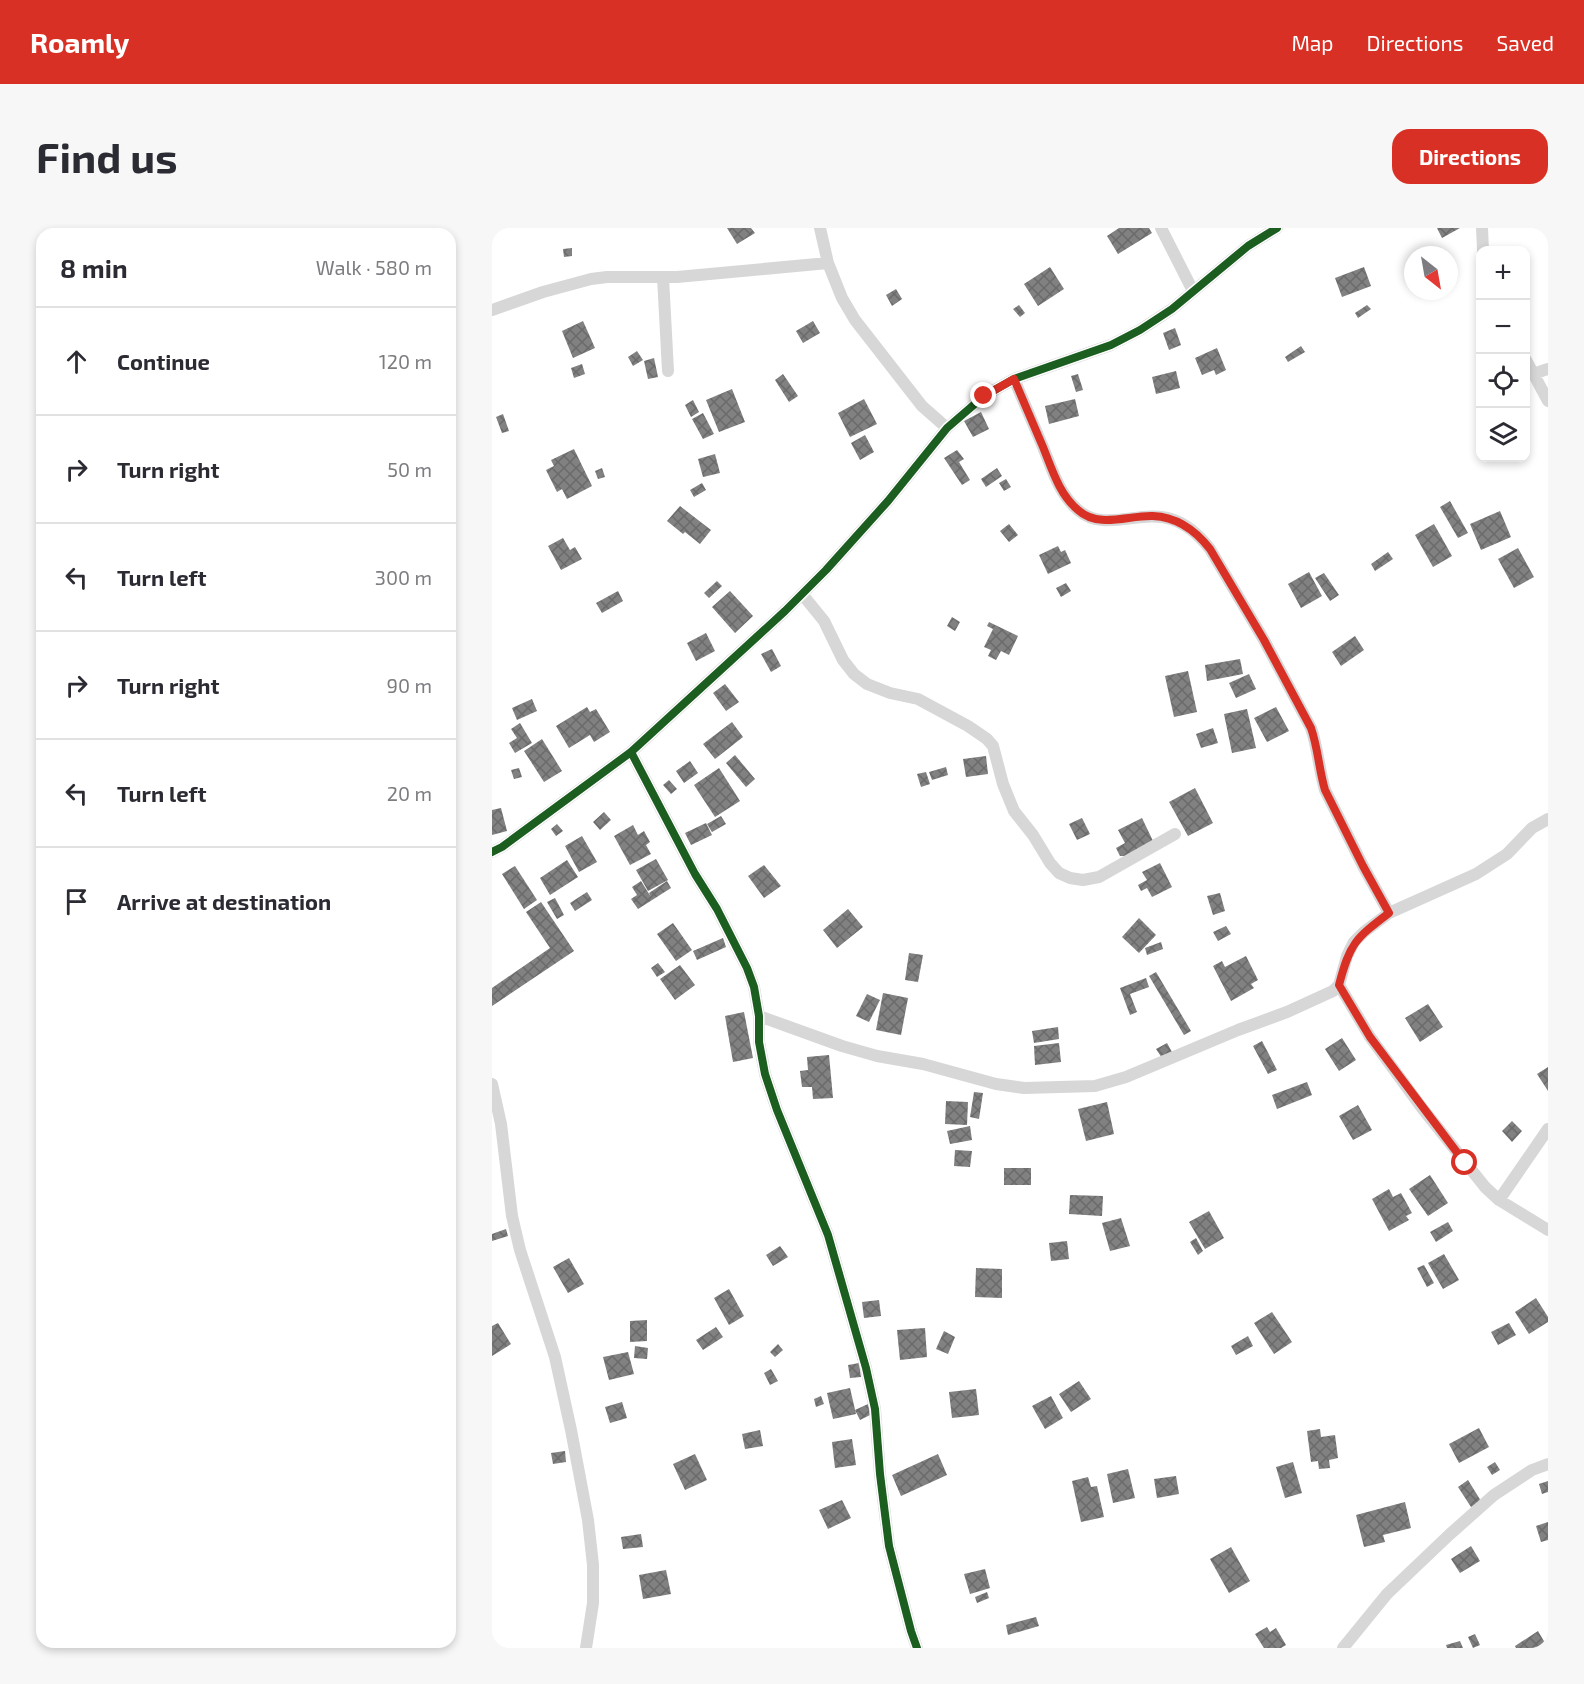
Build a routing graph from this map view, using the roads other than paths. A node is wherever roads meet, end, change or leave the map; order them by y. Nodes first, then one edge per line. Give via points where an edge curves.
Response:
1 (820, 228) edge
2 (1161, 228) edge
3 (1277, 228) edge
4 (1482, 228) edge
5 (1483, 246) edge
6 (828, 263) junction
7 (663, 277) junction
8 (1193, 291) junction
9 (492, 310) edge
10 (1530, 368) edge
11 (1548, 369) edge
12 (668, 371) dead end
13 (1533, 374) junction
14 (1014, 379) junction
15 (1548, 401) edge
16 (947, 428) junction
17 (802, 594) junction
18 (631, 752) junction
19 (1548, 819) edge
20 (1175, 834) dead end
21 (492, 852) edge
22 (1389, 913) junction
23 (1339, 985) junction
24 (759, 1016) junction
25 (492, 1084) edge
26 (1548, 1129) edge
27 (1499, 1200) junction
28 (1548, 1230) edge
29 (1548, 1464) edge
30 (586, 1648) edge
31 (917, 1648) edge
32 (1343, 1648) edge

1 - 6 street
2 - 8 street
3 - 8 street
4 - 5 street
6 - 7 street
6 - 16 street via 855,321 922,406
7 - 9 street via 591,279
7 - 12 street
8 - 14 street via 1172,309 1111,345
10 - 13 street
11 - 13 street
13 - 15 street
14 - 16 street via 984,396
14 - 22 street via 1062,493 1078,510 1088,518 1100,520 1153,516 1171,519 1202,538 1210,549 1311,728 1325,790
16 - 17 street via 888,501
17 - 18 street
17 - 20 street via 824,621 854,675 891,693 918,699 987,739 993,746 1014,811 1059,873 1083,880 1099,877
18 - 21 street
18 - 24 street via 747,968
19 - 22 street via 1476,874
22 - 23 street via 1354,942
23 - 24 street via 1287,1012 1095,1086 1024,1088 996,1084 865,1052
23 - 27 street via 1370,1037 1465,1163
24 - 31 street via 765,1074 828,1235 866,1368 875,1409 889,1546
25 - 30 street via 512,1216 557,1366 588,1520 593,1565
26 - 27 street
27 - 28 street
29 - 32 street via 1494,1495 1449,1535 1387,1594

